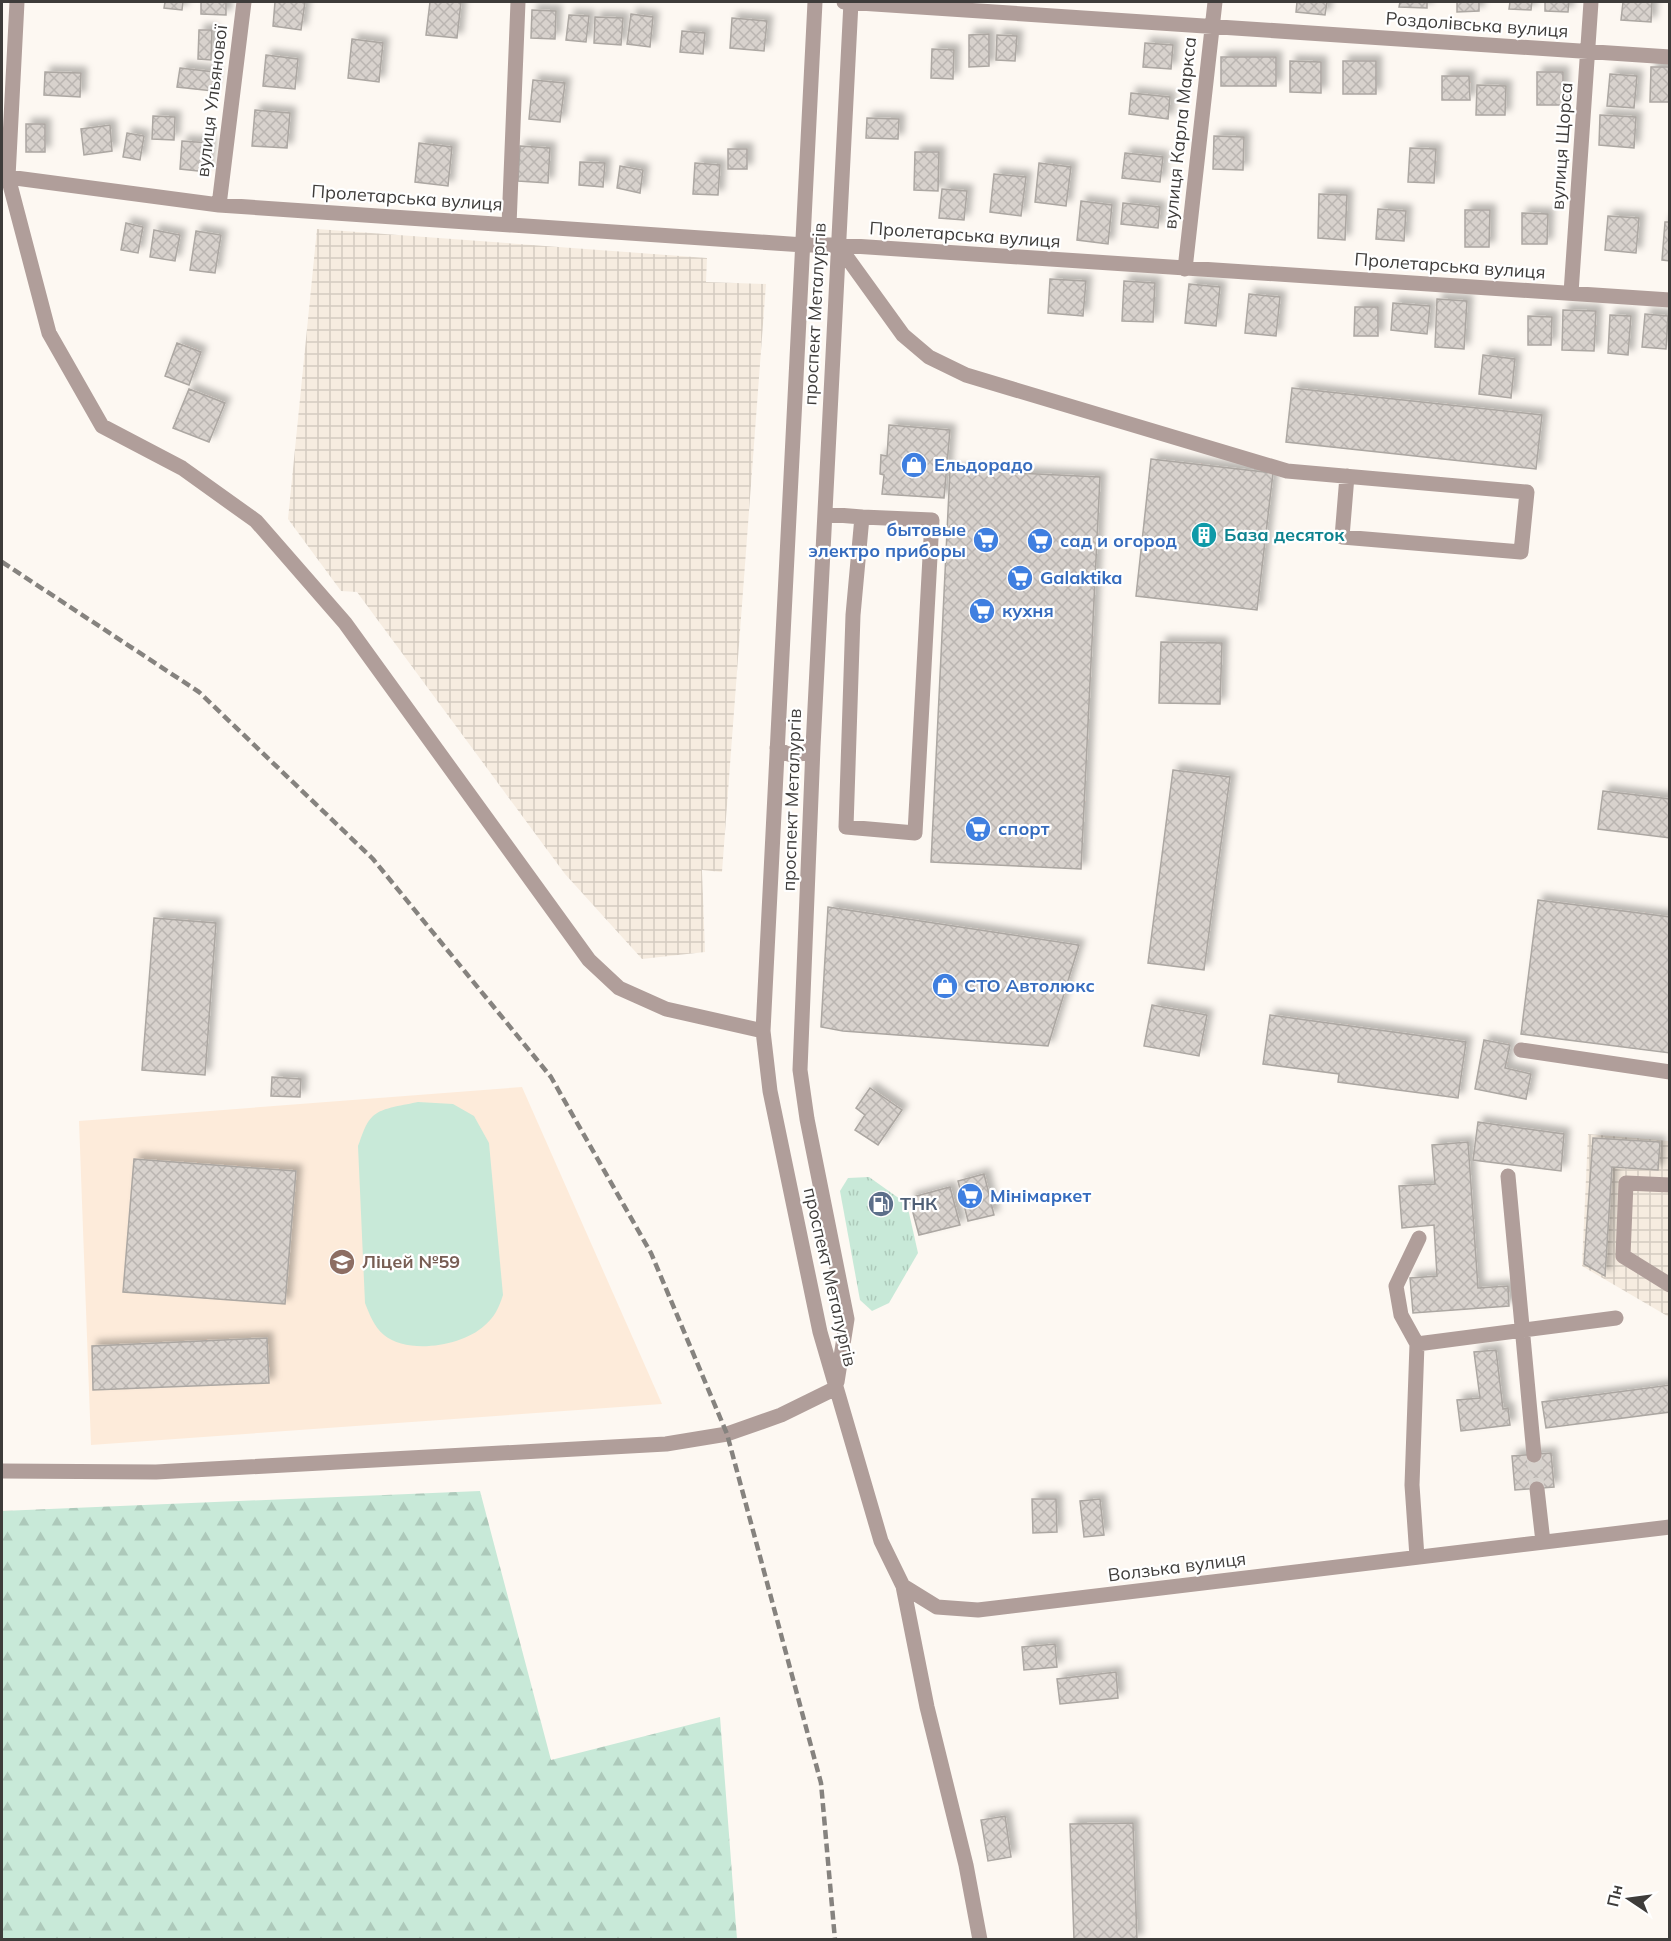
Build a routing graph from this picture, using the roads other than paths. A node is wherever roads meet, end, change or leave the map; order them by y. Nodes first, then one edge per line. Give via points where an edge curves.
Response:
1 (17, 2) edge
2 (244, 2) edge
3 (518, 2) edge
4 (815, 2) edge
5 (844, 2) edge
6 (851, 2) edge
7 (1215, 2) edge
8 (1591, 2) edge
9 (1212, 27) junction
10 (1588, 52) junction
11 (1670, 57) edge
12 (8, 177) junction
13 (219, 205) junction
14 (509, 225) junction
15 (804, 245) junction
16 (838, 245) junction
17 (1185, 269) junction
18 (1571, 293) junction
19 (1670, 300) edge
20 (1347, 476) junction
21 (825, 514) junction
22 (862, 517) junction
23 (813, 747) junction
24 (777, 748) junction
25 (764, 1031) junction
26 (1521, 1050) dead end
27 (1670, 1072) edge
28 (1508, 1176) dead end
29 (1670, 1185) edge
30 (1419, 1238) dead end
31 (1670, 1285) edge
32 (1616, 1318) dead end
33 (1523, 1329) junction
34 (1417, 1344) junction
35 (836, 1388) junction
36 (1534, 1455) tunnel mouth
37 (2, 1471) edge
38 (1537, 1489) tunnel mouth
39 (1670, 1527) edge
40 (1544, 1542) junction
41 (1417, 1557) junction
42 (903, 1586) junction
43 (980, 1940) edge

1 - 12 street
2 - 13 street, вулиця Ульянової
3 - 14 street
4 - 15 street, проспект Металургів
5 - 6 street, Роздолівська вулиця
6 - 9 street, Роздолівська вулиця
6 - 16 street, проспект Металургів
7 - 9 street, вулиця Карла Маркса
8 - 10 street, вулиця Щорса
9 - 10 street, Роздолівська вулиця
9 - 17 street, вулиця Карла Маркса
10 - 11 street, Роздолівська вулиця
10 - 18 street, вулиця Щорса
12 - 13 street, Пролетарська вулиця
12 - 25 street via 49,333 102,426 182,468 256,521 345,623 589,960 619,988 666,1009
13 - 14 street, Пролетарська вулиця
14 - 15 street, Пролетарська вулиця
15 - 16 street, Пролетарська вулиця
15 - 24 street, проспект Металургів
16 - 17 street, Пролетарська вулиця
16 - 20 street via 903,335 928,357 966,375 1287,471
16 - 21 street, проспект Металургів
17 - 18 street, Пролетарська вулиця
18 - 19 street, Пролетарська вулиця
20 - 20 street via 1527,492 1521,552 1342,537
21 - 22 street
21 - 23 street, проспект Металургів
22 - 22 street via 853,615 846,828 915,833 932,520
23 - 24 street via 794,756
23 - 35 street, проспект Металургів via 800,1070 847,1318
24 - 25 street, проспект Металургів
25 - 35 street, проспект Металургів via 770,1091 820,1332
26 - 27 street
28 - 33 street
29 - 31 street via 1626,1183 1623,1256
30 - 34 street via 1396,1286 1401,1315
32 - 33 street
33 - 34 street
33 - 36 street
34 - 41 street via 1412,1485
35 - 37 street via 781,1415 727,1434 666,1444 156,1472
35 - 42 street via 881,1540
38 - 40 street
39 - 40 street, Волзька вулиця
40 - 41 street, Волзька вулиця
41 - 42 street, Волзька вулиця via 978,1610 937,1607
42 - 43 street

